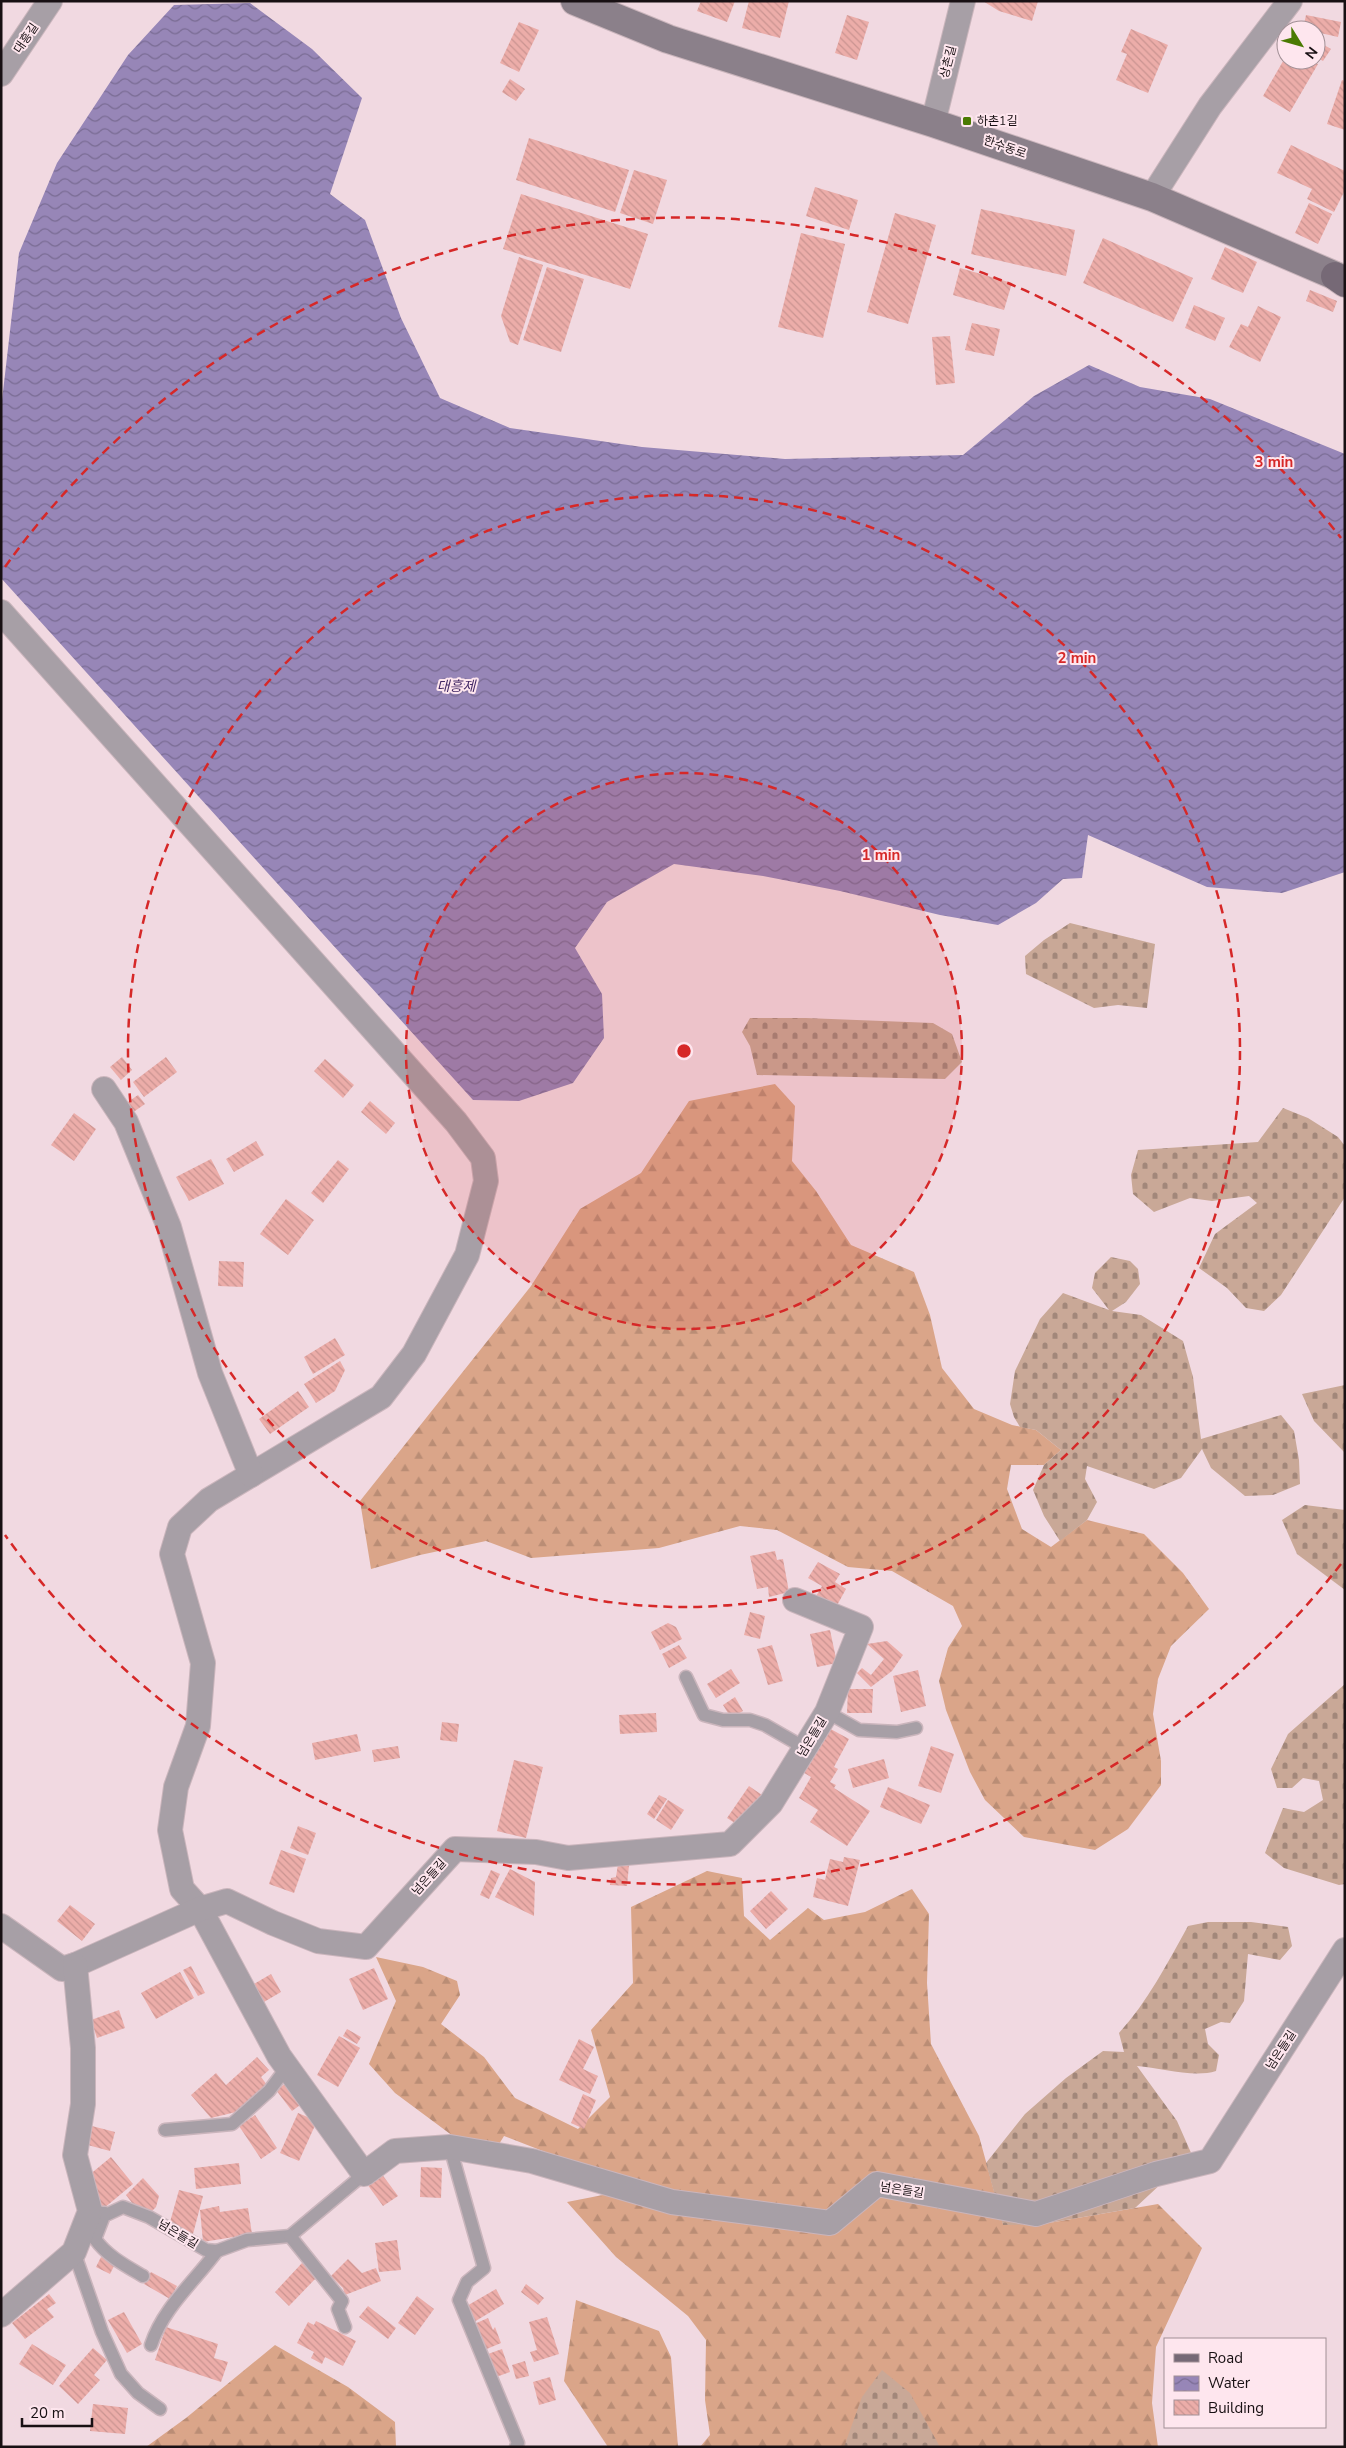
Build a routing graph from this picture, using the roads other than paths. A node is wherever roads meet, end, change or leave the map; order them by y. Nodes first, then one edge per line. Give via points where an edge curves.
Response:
1 (50, 1) edge
2 (575, 1) edge
3 (963, 1) edge
4 (1290, 1) edge
5 (1, 74) edge
6 (933, 122) junction
7 (1152, 197) junction
8 (1342, 279) edge
9 (1, 612) edge
10 (104, 1089) dead end
11 (251, 1475) junction
12 (795, 1600) dead end
13 (686, 1677) dead end
14 (827, 1712) junction
15 (916, 1728) dead end
16 (805, 1748) junction
17 (200, 1909) junction
18 (1, 1926) edge
19 (1345, 1950) edge
20 (75, 1965) junction
21 (287, 2067) junction
22 (165, 2130) dead end
23 (450, 2147) junction
24 (364, 2174) junction
25 (98, 2212) junction
26 (290, 2236) junction
27 (217, 2251) junction
28 (74, 2252) junction
29 (143, 2276) dead end
30 (1, 2315) edge
31 (345, 2327) dead end
32 (151, 2345) dead end
33 (160, 2409) dead end
34 (516, 2447) edge

1 - 5 street, 대흥길
2 - 6 street, 한수동로 via 668,39
3 - 6 street, 상촌길
4 - 7 street via 1210,106
6 - 7 street, 한수동로
7 - 8 street, 한수동로
9 - 11 street via 456,1122 482,1158 486,1181 467,1255 414,1354 381,1397
10 - 11 street via 126,1122 169,1227 210,1373
11 - 17 street via 210,1500 180,1527 172,1554 203,1663 198,1726 176,1787 170,1830 182,1889
12 - 14 street, 넘은들길 via 861,1626
13 - 16 lane via 704,1715 723,1720 750,1720
14 - 15 lane via 859,1730 897,1732
14 - 16 street, 넘은들길
16 - 17 street, 넘은들길 via 771,1803 730,1844 568,1858 536,1852 455,1849 366,1947 318,1941 227,1901
17 - 20 street
17 - 21 street
18 - 20 street via 62,1969
19 - 23 street, 넘은들길 via 1210,2161 1156,2174 1036,2214 877,2184 830,2223 672,2202 532,2161
20 - 25 street via 82,2048 82,2104 75,2155
21 - 22 lane via 269,2091 232,2124
21 - 24 street
23 - 24 street, 넘은들길 via 395,2151
23 - 34 lane via 484,2268 467,2282 459,2300 518,2443
24 - 26 lane, 넘은들길
25 - 27 lane, 넘은들길 via 123,2207 150,2217 206,2250
25 - 28 street
25 - 29 lane via 95,2239 115,2259
26 - 27 lane via 247,2240
26 - 31 lane via 342,2301 338,2309
27 - 32 lane via 170,2308 156,2328
28 - 30 street
28 - 33 lane via 102,2332 121,2374 138,2393

